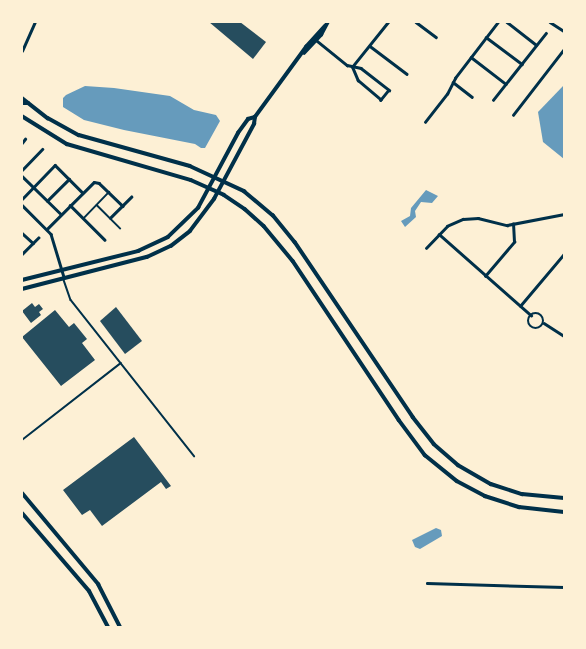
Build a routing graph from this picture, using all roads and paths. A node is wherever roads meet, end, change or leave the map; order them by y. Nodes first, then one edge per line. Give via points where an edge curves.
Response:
1 (35, 22) edge
2 (328, 22) edge
3 (388, 22) edge
4 (416, 22) edge
5 (498, 22) edge
6 (507, 22) edge
7 (550, 22) edge
8 (325, 26) junction
9 (564, 31) edge
10 (546, 33) dead end
11 (436, 37) dead end
12 (486, 37) junction
13 (315, 40) junction
14 (536, 45) junction
15 (370, 46) junction
16 (564, 49) edge
17 (22, 51) edge
18 (304, 53) junction
19 (471, 57) junction
20 (522, 64) junction
21 (352, 67) junction
22 (407, 74) dead end
23 (453, 82) junction
24 (506, 84) junction
25 (472, 97) dead end
26 (22, 98) edge
27 (493, 100) dead end
28 (22, 103) edge
29 (28, 103) junction
30 (513, 115) dead end
31 (22, 116) edge
32 (255, 116) junction
33 (425, 122) dead end
34 (25, 139) dead end
35 (22, 143) edge
36 (42, 150) dead end
37 (22, 170) edge
38 (215, 175) junction
39 (22, 176) edge
40 (69, 179) junction
41 (224, 179) junction
42 (34, 188) junction
43 (209, 188) junction
44 (82, 192) junction
45 (109, 192) junction
46 (217, 192) junction
47 (131, 197) dead end
48 (22, 199) edge
49 (47, 201) junction
50 (22, 205) edge
51 (70, 205) junction
52 (97, 205) junction
53 (123, 206) junction
54 (61, 214) junction
55 (564, 214) edge
56 (110, 218) junction
57 (84, 219) junction
58 (513, 224) junction
59 (120, 228) dead end
60 (47, 229) junction
61 (22, 233) edge
62 (439, 234) junction
63 (38, 238) dead end
64 (105, 240) dead end
65 (33, 243) junction
66 (426, 248) dead end
67 (22, 254) edge
68 (564, 254) edge
69 (61, 269) junction
70 (485, 276) junction
71 (64, 277) junction
72 (22, 280) edge
73 (22, 289) edge
74 (520, 306) junction
75 (531, 315) junction
76 (544, 323) junction
77 (563, 334) edge
78 (121, 363) junction
79 (22, 440) edge
80 (194, 456) dead end
81 (22, 493) edge
82 (564, 498) edge
83 (564, 512) edge
84 (22, 513) edge
85 (427, 583) dead end
86 (564, 587) edge
87 (108, 627) edge
88 (120, 627) edge

1 - 17 street
2 - 8 main road
3 - 15 street
4 - 11 street
5 - 12 street
6 - 14 street
7 - 9 street
8 - 13 main road
8 - 18 main road via 306,47
10 - 14 street
12 - 19 street
12 - 20 street
13 - 18 main road
13 - 21 street
14 - 20 street
15 - 21 street
15 - 22 street
16 - 30 street
18 - 32 main road
19 - 23 street
19 - 24 street
20 - 24 street
21 - 21 street via 358,81 381,100 389,90 361,68
23 - 25 street
23 - 33 street
24 - 27 street
26 - 29 main road
28 - 29 main road
29 - 38 main road via 48,118 79,135
31 - 43 main road via 67,144 191,180
32 - 38 main road via 244,123
32 - 41 main road via 254,124
34 - 35 street
36 - 37 street
38 - 41 main road
38 - 43 main road
39 - 42 street
40 - 42 street via 55,165
40 - 44 street
40 - 49 street
41 - 46 main road
41 - 82 main road via 263,206 295,242 412,417 445,454 470,473 499,487 536,497
42 - 48 street
42 - 49 street
43 - 46 main road
43 - 69 main road via 189,219 158,243 138,251
44 - 45 street via 96,182
44 - 51 street
45 - 52 lane
45 - 53 street
46 - 71 main road via 197,223 171,246 139,260
46 - 83 main road via 254,216 277,240 425,455 457,481 485,496 519,507
47 - 53 street
49 - 54 street
50 - 60 street
51 - 54 street
51 - 57 street
52 - 56 lane
52 - 57 lane
53 - 56 street
54 - 60 street
55 - 58 street
56 - 59 lane
57 - 64 street
58 - 62 street via 500,225 474,218 450,224
58 - 70 street via 514,242
60 - 69 street via 55,241
61 - 65 street
62 - 66 street
62 - 70 street
63 - 65 street
65 - 67 street
68 - 74 street
69 - 71 street
69 - 72 main road
70 - 74 street
71 - 73 main road
71 - 78 lane via 72,300
74 - 75 street
75 - 76 street via 540,314
75 - 76 street via 528,323 532,328 540,328
76 - 77 street
78 - 79 lane
78 - 80 lane
81 - 88 main road via 98,584
84 - 87 main road via 89,591
85 - 86 street

